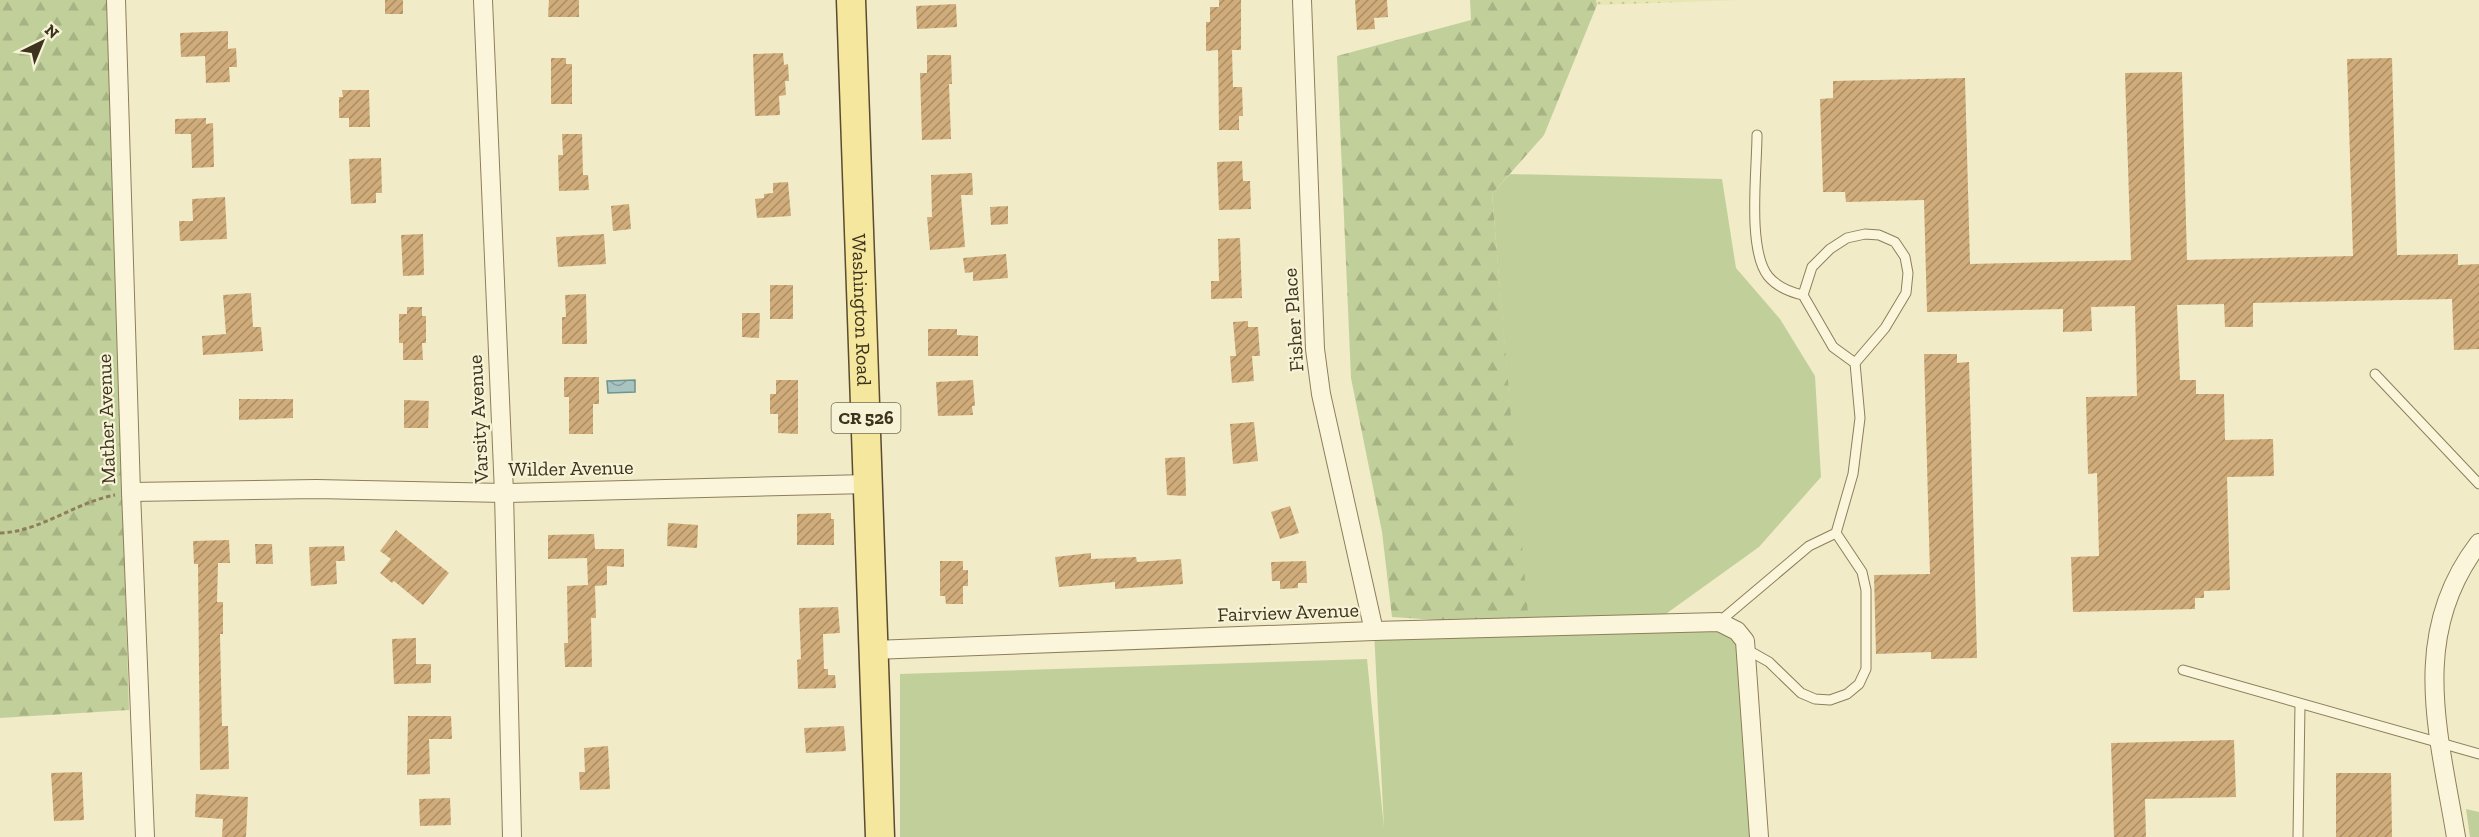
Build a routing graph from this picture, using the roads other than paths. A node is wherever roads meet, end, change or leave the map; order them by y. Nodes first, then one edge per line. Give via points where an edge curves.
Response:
1 (116, 0) edge
2 (483, 0) edge
3 (851, 0) edge
4 (1302, 0) edge
5 (1757, 135) dead end
6 (1803, 296) junction
7 (1855, 363) junction
8 (2375, 374) dead end
9 (868, 484) junction
10 (2479, 484) edge
11 (131, 492) junction
12 (504, 493) junction
13 (1836, 533) junction
14 (2479, 543) edge
15 (1712, 621) junction
16 (1374, 631) junction
17 (1746, 649) junction
18 (873, 650) junction
19 (2183, 670) dead end
20 (2300, 704) junction
21 (2440, 743) junction
22 (2479, 754) edge
23 (145, 837) edge
24 (512, 837) edge
25 (880, 837) edge
26 (1759, 837) edge
27 (2298, 837) edge
28 (2456, 837) edge

1 - 11 street, Mather Avenue
2 - 12 street, Varsity Avenue
3 - 9 main road, Washington Road / CR 526
4 - 16 street, Fisher Place via 1315,349 1321,394
5 - 6 lane via 1755,242 1759,260 1768,277
6 - 7 lane via 1833,347
6 - 7 lane via 1812,267 1847,238 1880,235 1895,242 1905,257 1906,293 1885,328
7 - 13 lane via 1860,418 1853,474
8 - 10 lane
9 - 12 street, Wilder Avenue
9 - 18 main road, Washington Road / CR 526
11 - 12 street, Wilder Avenue via 316,489
11 - 23 street, Mather Avenue
12 - 24 street, Varsity Avenue
13 - 15 lane via 1809,546
13 - 17 lane via 1862,572 1866,590 1866,669 1859,684 1830,700 1815,699
14 - 21 street via 2451,590 2436,640 2434,683
15 - 16 street, Fairview Avenue
15 - 17 street via 1737,631
16 - 18 street, Fairview Avenue
17 - 26 street
18 - 25 main road, Washington Road / CR 526
19 - 20 lane
20 - 21 lane
20 - 27 lane
21 - 22 lane
21 - 28 street

